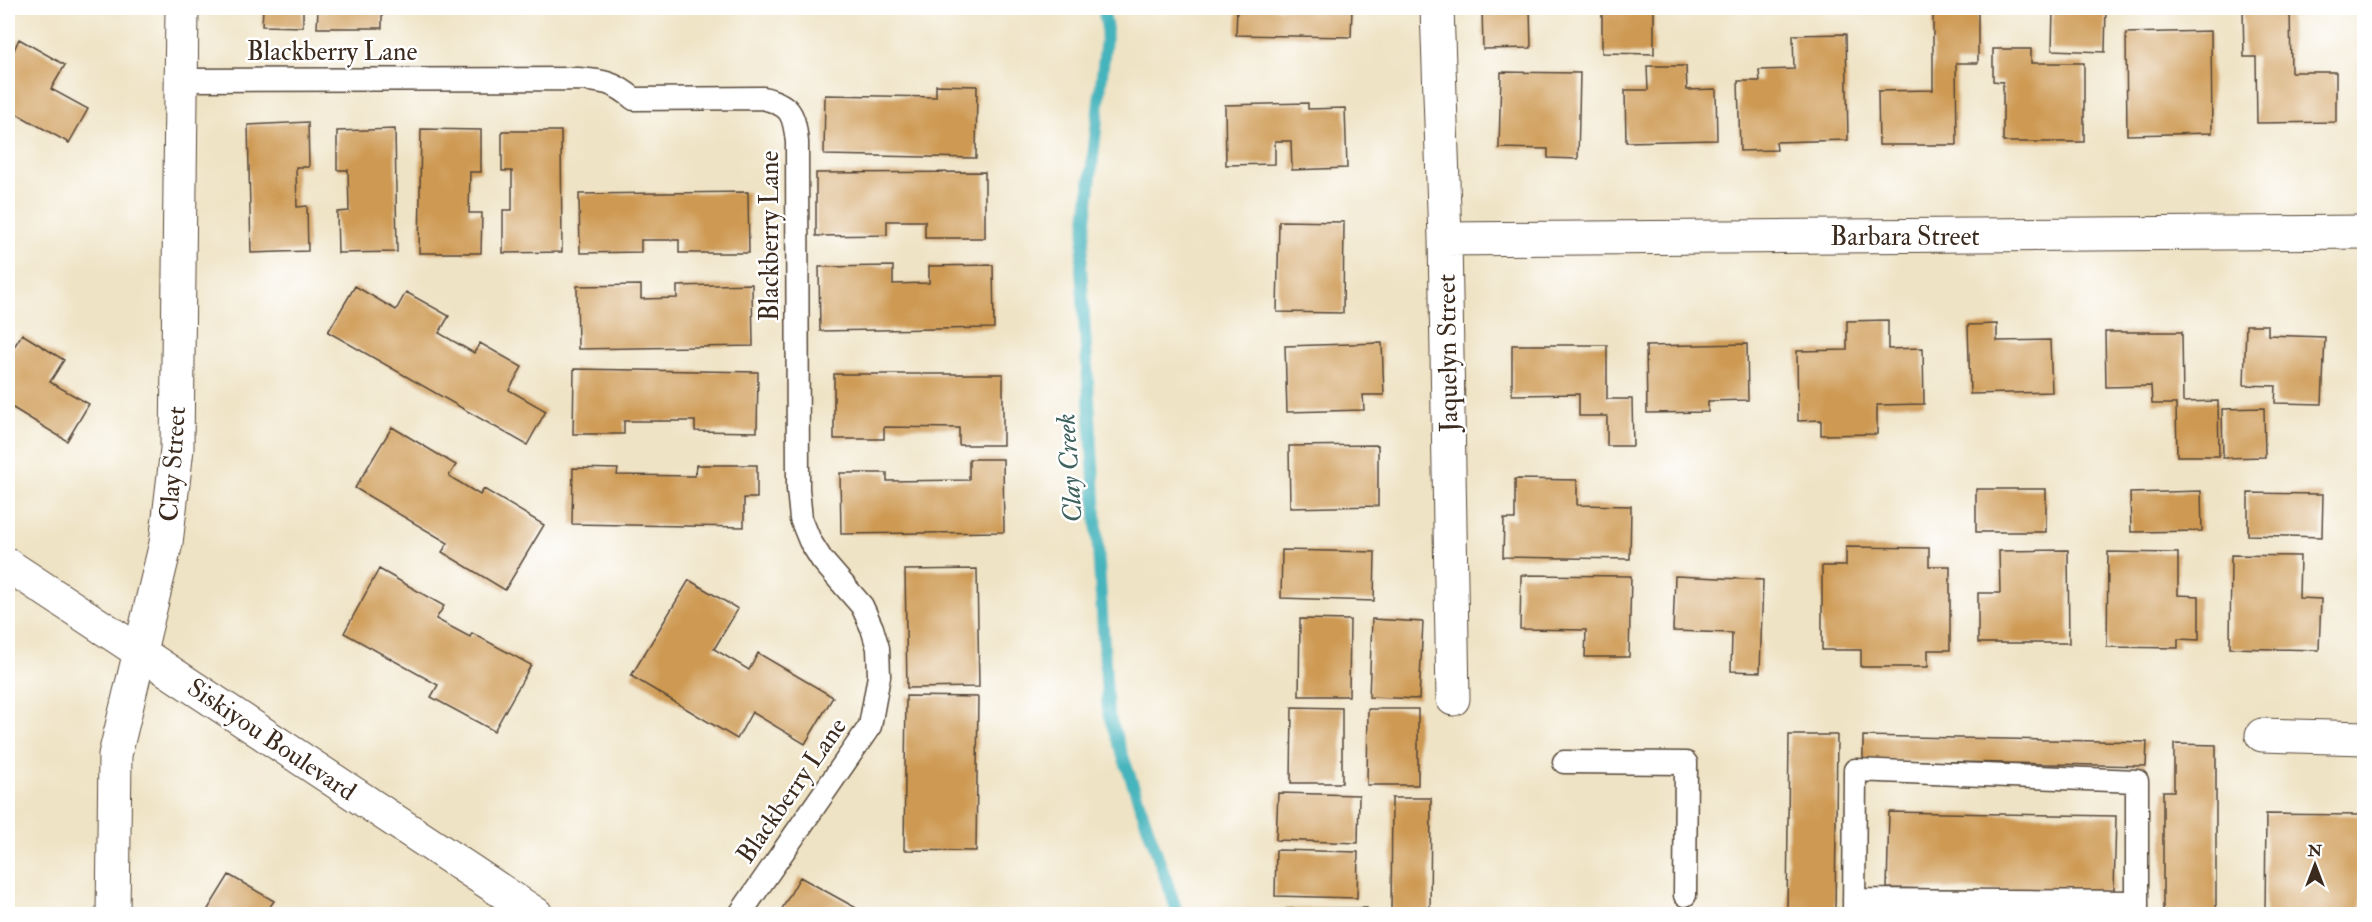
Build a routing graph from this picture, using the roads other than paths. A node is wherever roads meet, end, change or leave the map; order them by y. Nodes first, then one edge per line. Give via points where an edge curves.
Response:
1 (182, 8) edge
2 (1437, 8) edge
3 (183, 80) junction
4 (2364, 232) edge
5 (1445, 239) junction
6 (8, 564) edge
7 (140, 652) junction
8 (1453, 699) dead end
9 (2262, 735) dead end
10 (2364, 738) edge
11 (1564, 762) dead end
12 (1685, 895) dead end
13 (1854, 907) edge
14 (2137, 908) edge
15 (113, 915) edge
16 (536, 915) edge
17 (740, 915) edge

1 - 3 street, Clay Street
2 - 5 street, Jaquelyn Street
3 - 7 street, Clay Street via 177,449 166,543
3 - 17 lane, Blackberry Lane via 578,79 606,81 634,99 763,98 780,103 795,118 801,519 822,560 862,606 878,648 879,676 870,726
4 - 5 street, Barbara Street
5 - 8 street, Jaquelyn Street
6 - 7 street, Siskiyou Boulevard
7 - 15 street, Clay Street via 114,755
7 - 16 street, Siskiyou Boulevard
9 - 10 street
11 - 12 lane via 1686,763
13 - 14 lane
13 - 14 lane via 1855,770 2137,781

